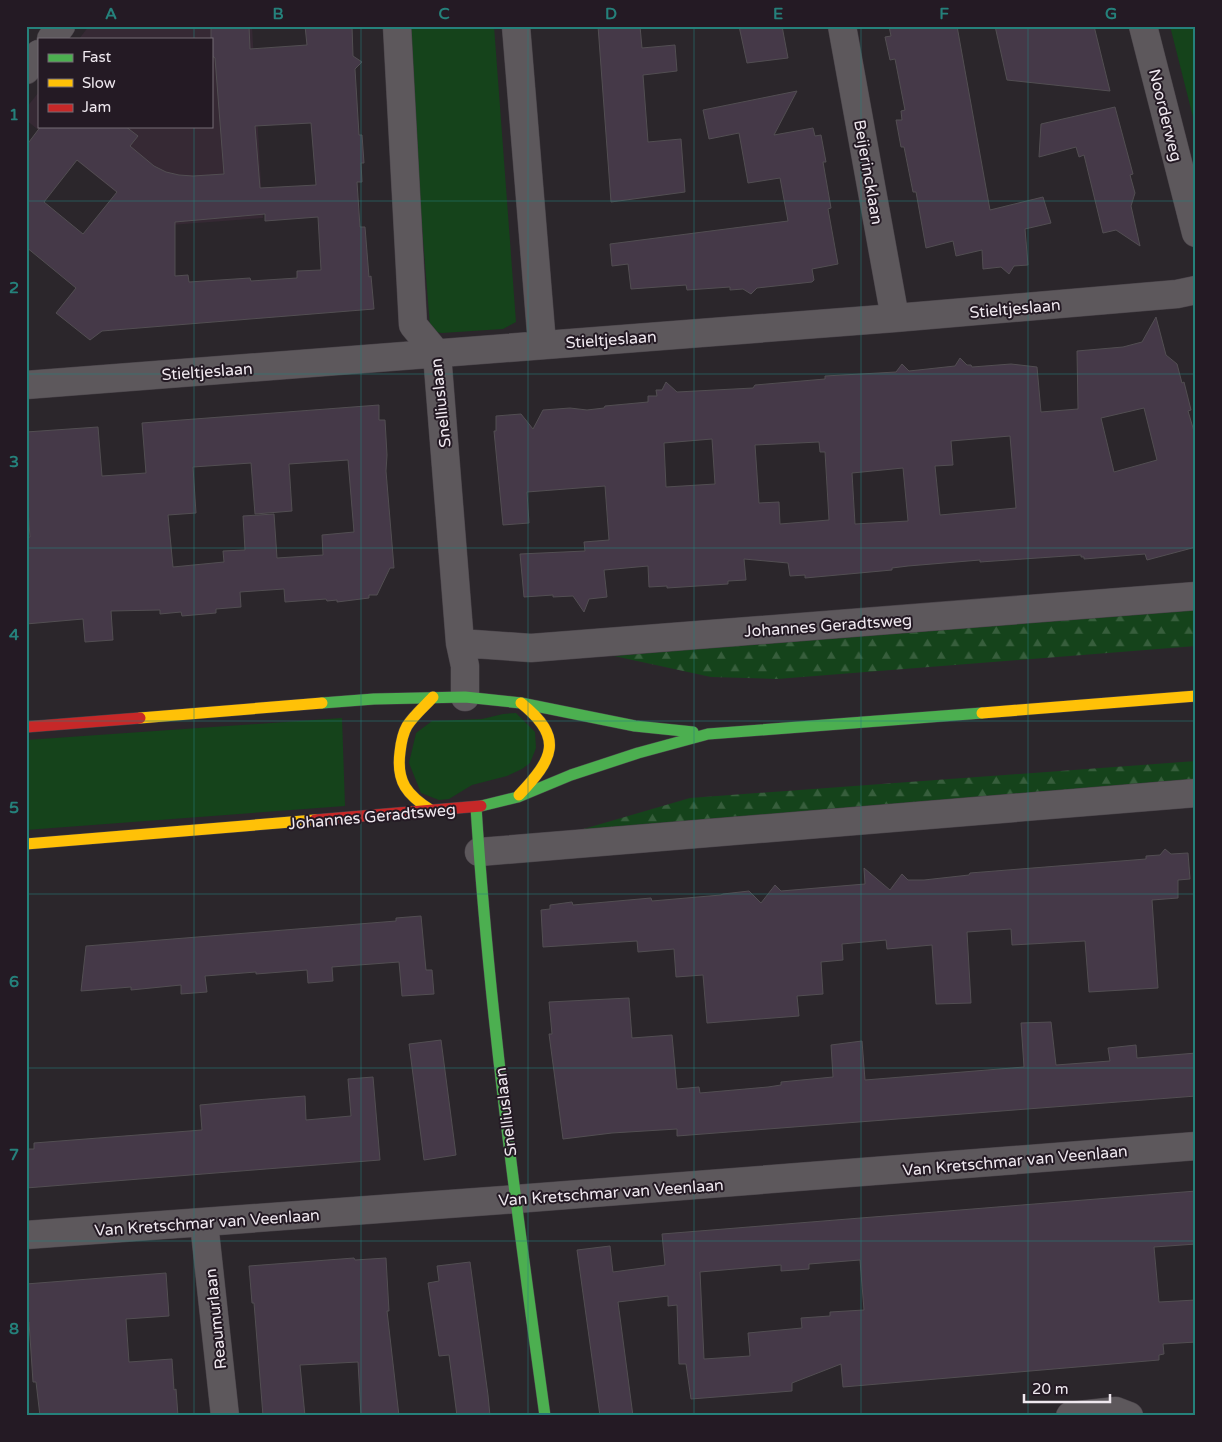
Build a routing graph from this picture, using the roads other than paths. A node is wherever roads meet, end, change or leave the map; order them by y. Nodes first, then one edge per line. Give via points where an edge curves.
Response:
1 (61, 26) edge
2 (397, 26) edge
3 (516, 26) edge
4 (842, 26) edge
5 (1143, 26) edge
6 (52, 38) edge
7 (38, 55) edge
8 (26, 70) edge
9 (1196, 233) edge
10 (1196, 290) edge
11 (896, 318) junction
12 (542, 344) junction
13 (437, 354) junction
14 (26, 385) edge
15 (1196, 596) edge
16 (460, 643) junction
17 (1196, 696) edge
18 (433, 697) junction
19 (465, 697) junction
20 (521, 703) junction
21 (26, 727) edge
22 (708, 734) junction
23 (1196, 793) edge
24 (518, 797) junction
25 (476, 807) junction
26 (432, 811) junction
27 (26, 844) edge
28 (479, 852) junction
29 (1196, 1146) edge
30 (516, 1199) junction
31 (204, 1223) junction
32 (26, 1235) edge
33 (225, 1416) edge
34 (545, 1416) edge
35 (1070, 1416) edge
36 (1129, 1416) edge

1 - 6 street
2 - 13 street, Snelliuslaan via 413,325
3 - 12 street
4 - 11 street, Beijerincklaan
5 - 9 street, Noorderweg
7 - 8 street
10 - 11 street, Stieltjeslaan
11 - 12 street, Stieltjeslaan
12 - 13 street, Stieltjeslaan
13 - 14 street, Stieltjeslaan
13 - 16 street, Snelliuslaan
15 - 16 street, Johannes Geradtsweg via 531,648
16 - 19 street, Snelliuslaan via 465,666
17 - 22 main road, Johannes Geradtsweg
18 - 19 main road, Johannes Geradtsweg
18 - 21 main road, Johannes Geradtsweg
18 - 26 main road via 407,727 398,764 403,786 414,801
19 - 20 main road, Johannes Geradtsweg
20 - 22 main road, Johannes Geradtsweg via 635,726
20 - 24 main road via 544,722 550,746 539,772
22 - 24 main road, Johannes Geradtsweg via 638,752
23 - 28 street
24 - 25 main road, Johannes Geradtsweg
25 - 26 main road, Johannes Geradtsweg
25 - 28 main road, Snelliuslaan
26 - 27 main road, Johannes Geradtsweg
28 - 30 main road, Snelliuslaan via 490,991
29 - 30 street, Van Kretschmar van Veenlaan
30 - 31 street, Van Kretschmar van Veenlaan
30 - 34 main road, Snelliuslaan
31 - 32 street, Van Kretschmar van Veenlaan
31 - 33 street, Reaumurlaan
35 - 36 street via 1116,1411

